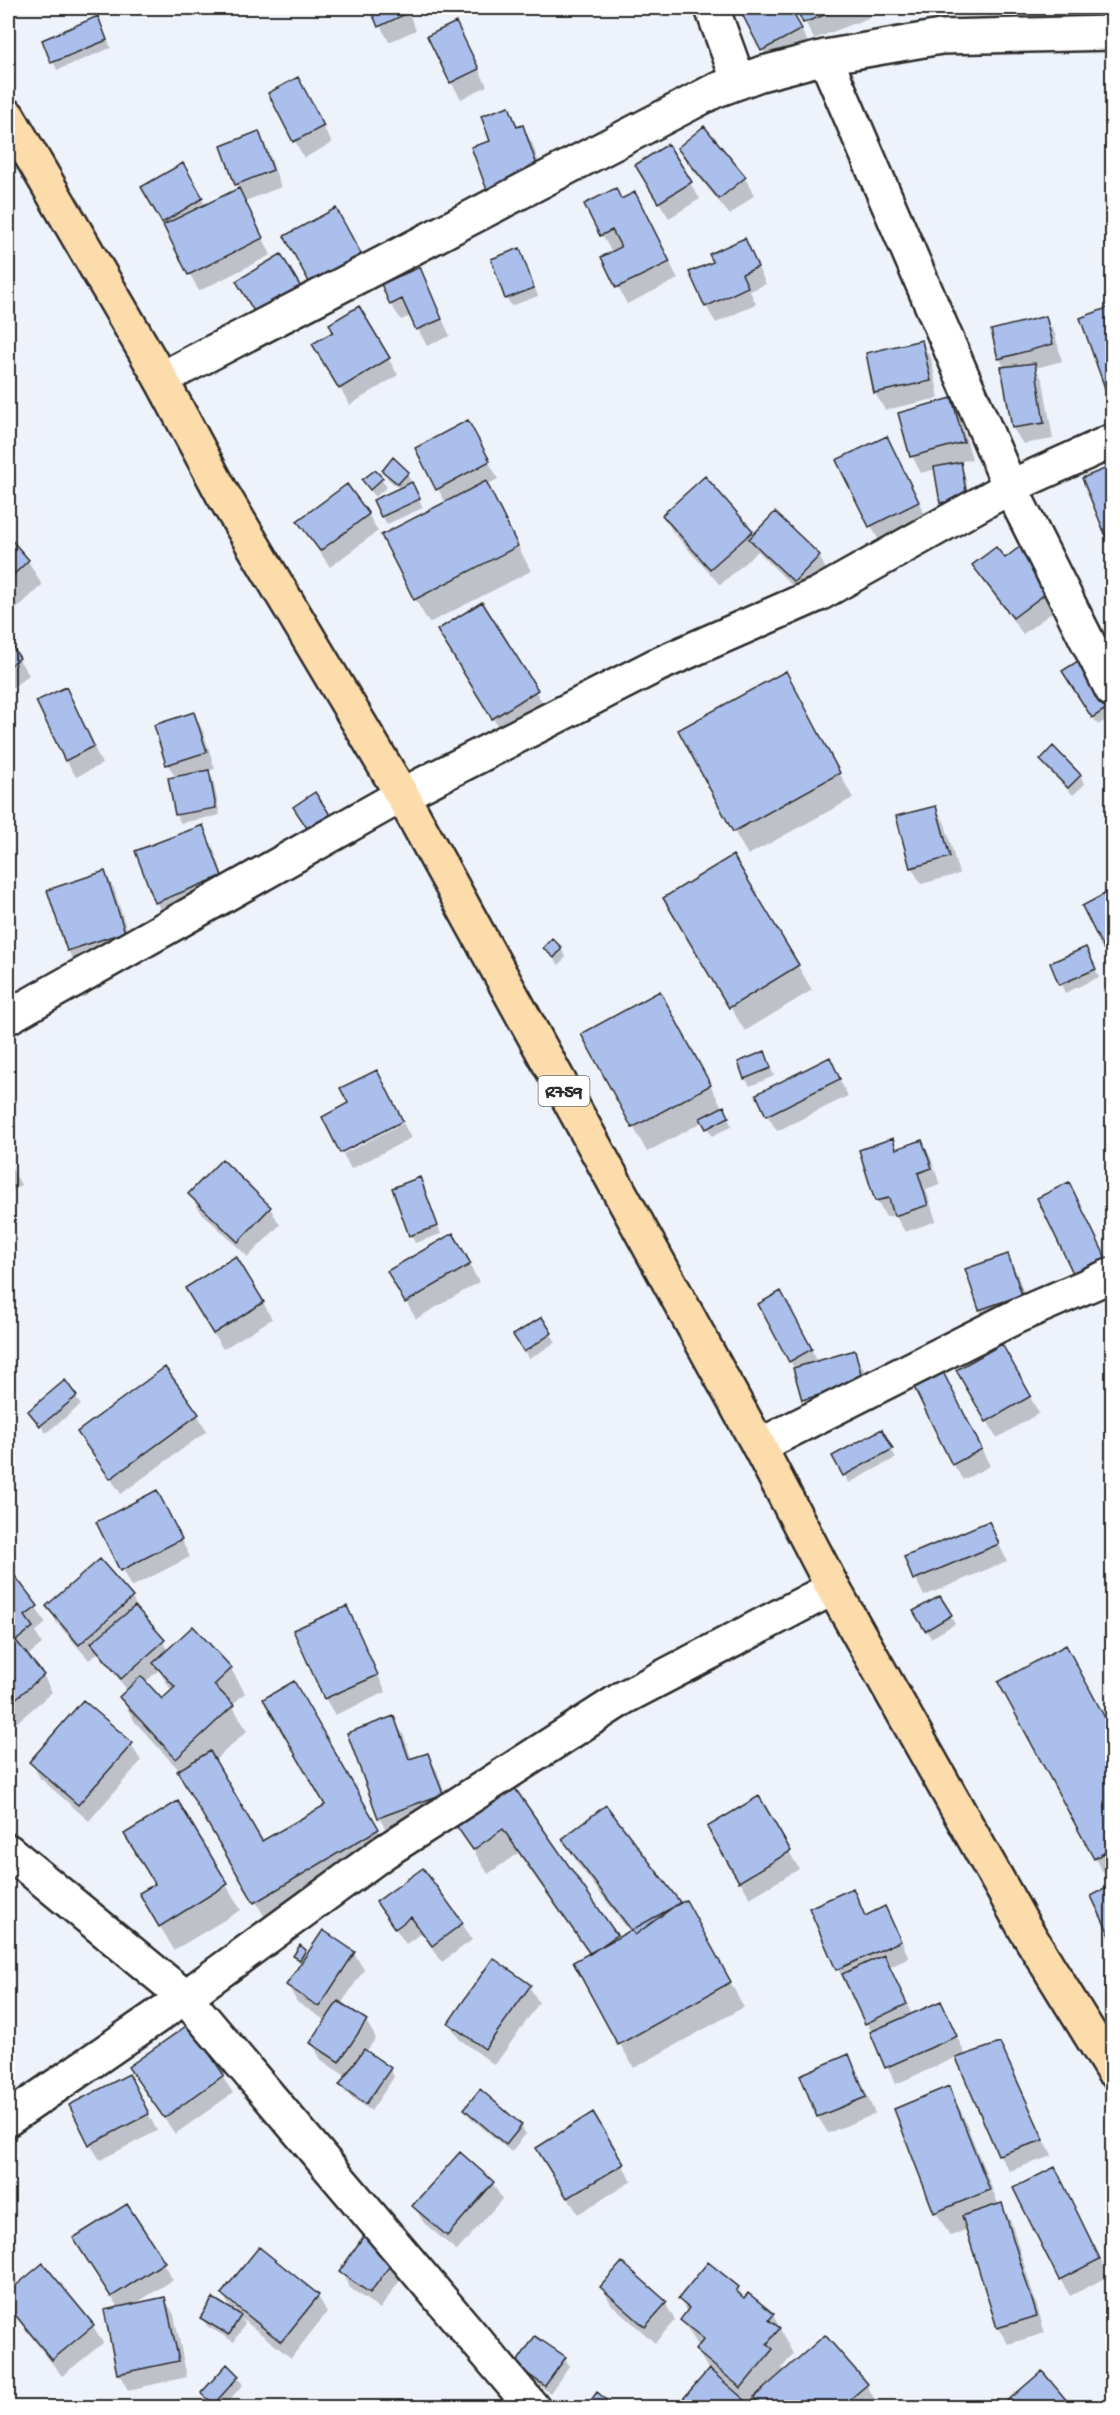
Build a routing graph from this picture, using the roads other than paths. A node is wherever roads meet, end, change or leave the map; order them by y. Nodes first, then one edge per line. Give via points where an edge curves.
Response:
1 (712, 8) edge
2 (1109, 29) edge
3 (825, 57) junction
4 (739, 82) junction
5 (8, 116) edge
6 (160, 379) junction
7 (1113, 441) edge
8 (1010, 487) junction
9 (1113, 690) edge
10 (402, 795) junction
11 (8, 1017) edge
12 (1113, 1275) edge
13 (759, 1446) junction
14 (833, 1588) junction
15 (8, 1851) edge
16 (185, 1997) junction
17 (1113, 2070) edge
18 (8, 2119) edge
19 (533, 2408) edge

1 - 4 street
2 - 3 street via 941,37
3 - 4 street
3 - 8 street
4 - 6 street via 714,91
5 - 6 main road, R759
6 - 10 main road, R759 via 222,493
7 - 8 street
8 - 9 street
8 - 10 street via 819,594 657,665
10 - 11 street
10 - 13 main road, R759
12 - 13 street via 1017,1316
13 - 14 main road, R759
14 - 16 street via 623,1698 384,1852
14 - 17 main road, R759 via 1024,1927
15 - 16 street
16 - 18 street
16 - 19 street

